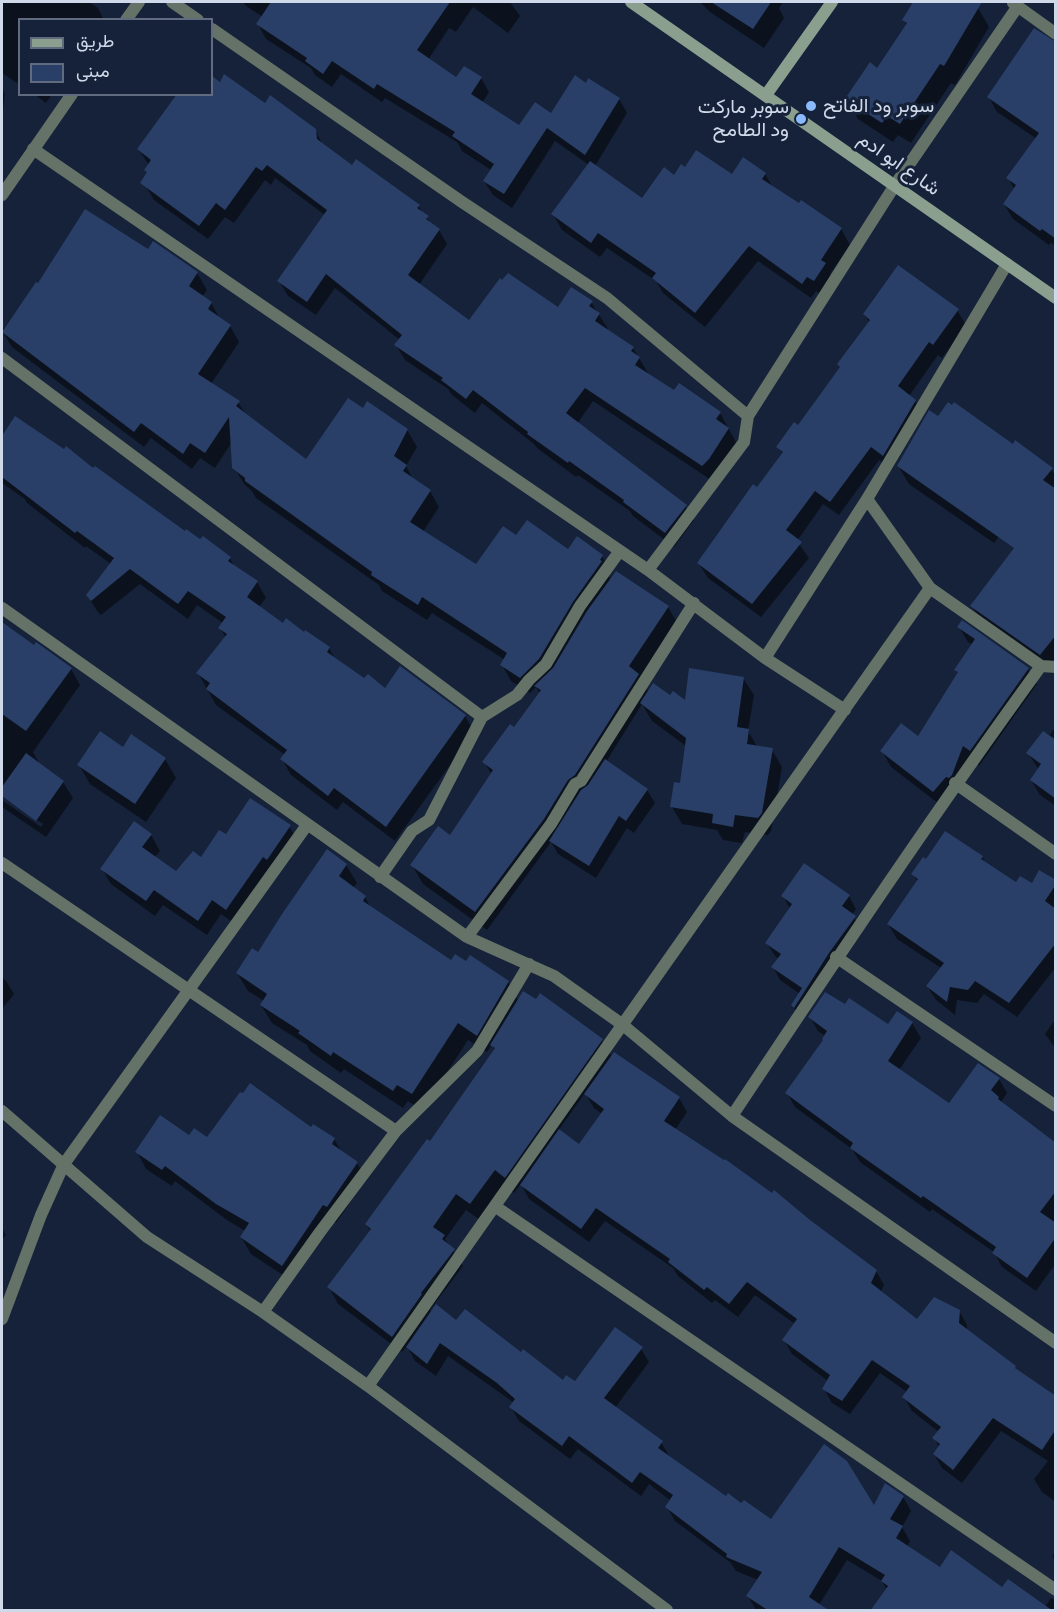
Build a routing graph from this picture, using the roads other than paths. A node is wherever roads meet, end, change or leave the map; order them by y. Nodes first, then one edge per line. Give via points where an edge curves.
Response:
1 (139, 2) edge
2 (172, 2) edge
3 (631, 2) edge
4 (832, 2) edge
5 (1015, 4) edge
6 (127, 18) edge
7 (195, 18) edge
8 (213, 30) edge
9 (1056, 34) edge
10 (766, 95) junction
11 (71, 96) edge
12 (33, 149) junction
13 (895, 184) junction
14 (2, 195) edge
15 (1007, 264) junction
16 (1056, 298) edge
17 (2, 358) edge
18 (747, 416) junction
19 (867, 499) junction
20 (619, 552) junction
21 (648, 570) junction
22 (930, 588) junction
23 (694, 603) junction
24 (2, 609) edge
25 (765, 658) junction
26 (1041, 666) junction
27 (1056, 667) edge
28 (845, 710) junction
29 (483, 717) junction
30 (955, 783) junction
31 (307, 825) junction
32 (1056, 854) edge
33 (2, 863) edge
34 (380, 877) junction
35 (467, 937) junction
36 (836, 957) junction
37 (529, 964) junction
38 (189, 990) junction
39 (623, 1025) junction
40 (1056, 1106) edge
41 (2, 1111) edge
42 (732, 1116) junction
43 (396, 1131) junction
44 (64, 1164) junction
45 (496, 1207) junction
46 (262, 1312) junction
47 (2, 1319) edge
48 (1056, 1344) edge
49 (368, 1386) junction
50 (1056, 1590) edge
51 (667, 1611) edge

1 - 6 street
2 - 7 street
3 - 10 street, شارع ابو ادم
4 - 10 street
5 - 9 street
5 - 13 street
8 - 18 street via 607,298
10 - 13 street, شارع ابو ادم
11 - 12 street
12 - 14 street
12 - 20 street
13 - 15 street, شارع ابو ادم
13 - 18 street
15 - 16 street, شارع ابو ادم
15 - 19 street
17 - 29 street
18 - 21 street via 744,442
19 - 22 street
19 - 25 street
20 - 21 street
20 - 29 street via 580,606 546,664 517,696
21 - 23 street
22 - 26 street
22 - 28 street
23 - 25 street
23 - 35 street via 581,781 575,784 551,824
24 - 31 street
25 - 28 street
26 - 27 street
26 - 30 street
28 - 39 street
29 - 34 street via 429,819 412,831
30 - 32 street
30 - 36 street
31 - 34 street
31 - 38 street
33 - 38 street
34 - 35 street
35 - 37 street
36 - 40 street
36 - 42 street
37 - 39 street via 554,976
37 - 43 street via 477,1051
38 - 43 street
38 - 44 street
39 - 42 street
39 - 45 street
41 - 44 street
42 - 48 street
43 - 46 street
44 - 46 street via 147,1237
44 - 47 street via 40,1215
45 - 49 street
45 - 50 street
46 - 49 street
49 - 51 street

